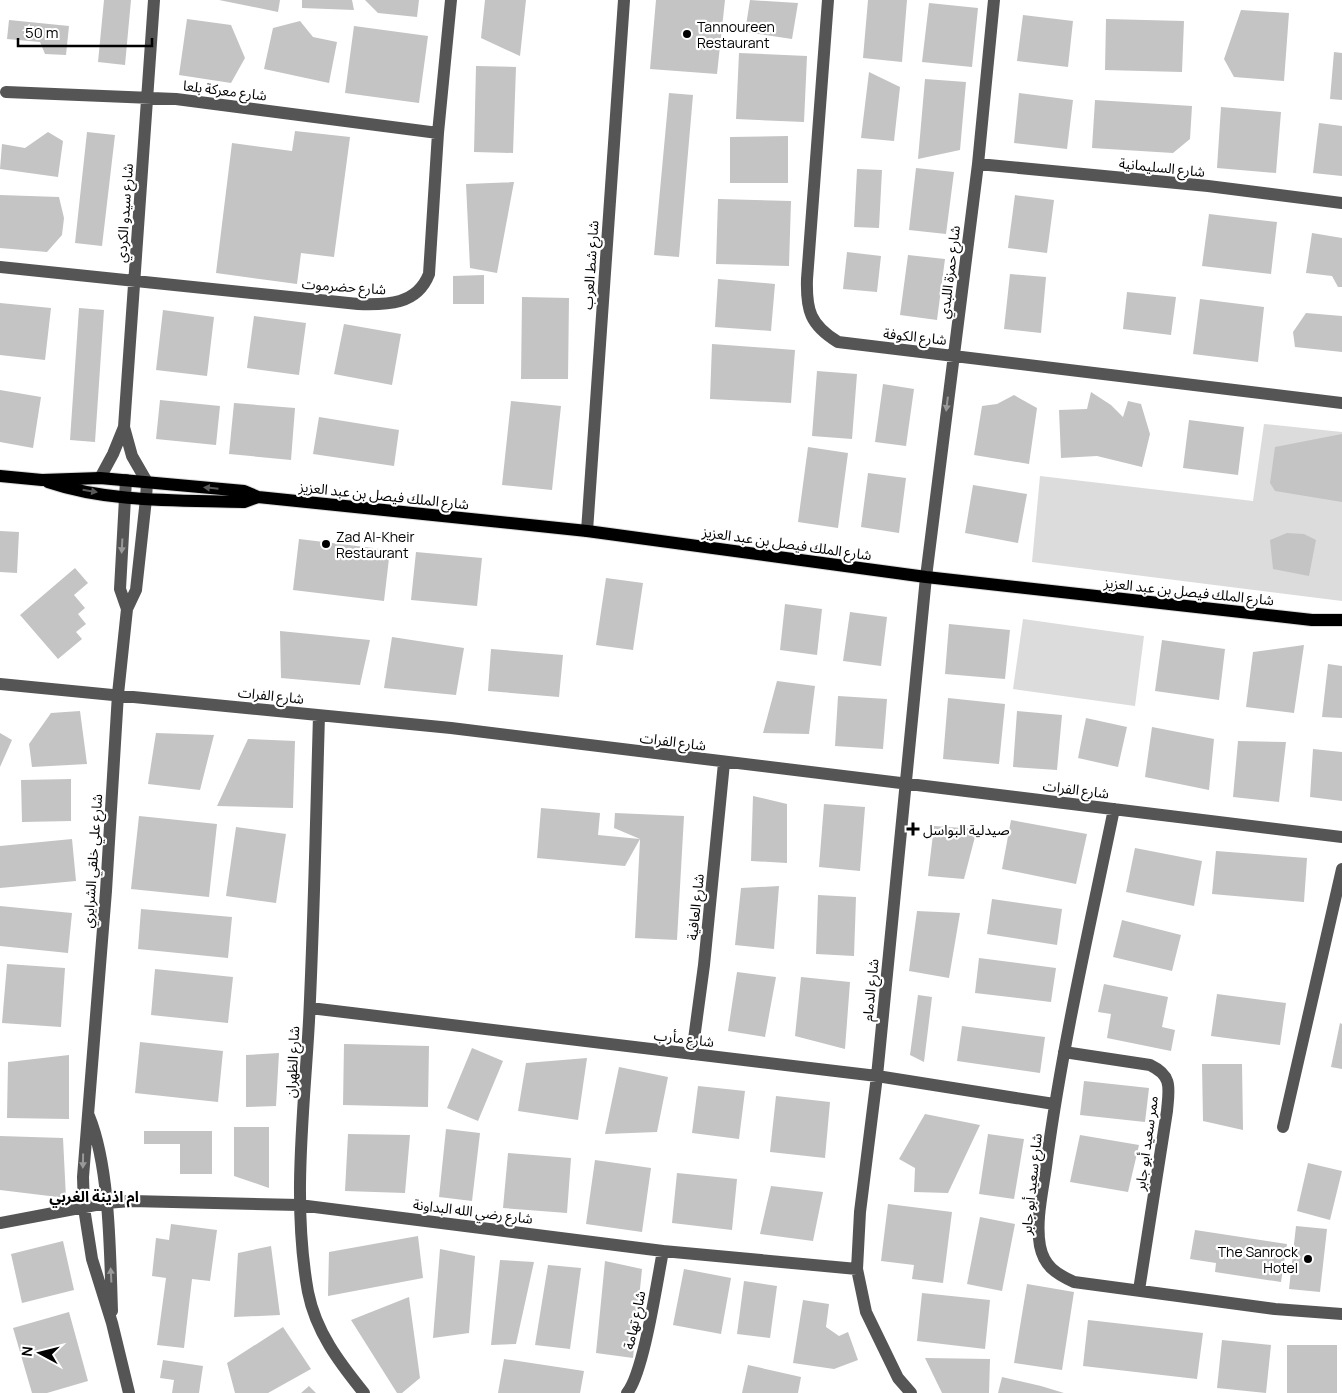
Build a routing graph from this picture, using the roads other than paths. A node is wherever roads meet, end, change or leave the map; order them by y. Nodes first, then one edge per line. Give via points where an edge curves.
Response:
1 (154, 0) edge
2 (451, 0) edge
3 (624, 0) edge
4 (828, 0) edge
5 (994, 0) edge
6 (6, 92) dead end
7 (146, 96) junction
8 (438, 133) junction
9 (978, 164) junction
10 (1342, 203) edge
11 (0, 266) edge
12 (135, 281) junction
13 (953, 355) junction
14 (1342, 403) edge
15 (124, 427) junction
16 (0, 476) edge
17 (100, 478) junction
18 (42, 480) junction
19 (126, 480) junction
20 (146, 482) junction
21 (125, 497) junction
22 (258, 498) junction
23 (146, 499) junction
24 (587, 531) junction
25 (926, 577) junction
26 (127, 609) junction
27 (1312, 620) junction
28 (1342, 620) edge
29 (1342, 629) edge
30 (0, 684) edge
31 (118, 694) junction
32 (319, 716) junction
33 (724, 763) junction
34 (906, 783) junction
35 (1114, 809) junction
36 (1342, 837) edge
37 (1342, 869) edge
38 (310, 1008) junction
39 (1064, 1052) junction
40 (692, 1054) junction
41 (877, 1076) junction
42 (1054, 1104) junction
43 (89, 1116) junction
44 (1283, 1127) dead end
45 (106, 1203) junction
46 (299, 1205) junction
47 (84, 1208) junction
48 (0, 1223) edge
49 (663, 1251) junction
50 (857, 1269) junction
51 (1139, 1290) junction
52 (1342, 1314) edge
53 (112, 1324) junction
54 (632, 1391) edge
55 (129, 1393) edge
56 (364, 1393) edge
57 (911, 1393) edge

1 - 7 street, شارع سيدو الكردي
2 - 8 street, شارع حضرموت
3 - 24 street, شارع شط العرب
4 - 13 street, شارع الكوفة via 806,300 813,320 823,333 838,342
5 - 9 street, شارع حمزة اللبدي
6 - 7 street, شارع معركة بلعا
7 - 8 street, شارع معركة بلعا
7 - 12 street, شارع سيدو الكردي
8 - 12 street, شارع حضرموت via 429,274 421,288 408,299 382,305 358,304
9 - 10 street, شارع السليمانية via 1208,186
9 - 13 street, شارع حمزة اللبدي
11 - 12 street, شارع حضرموت
12 - 15 street, شارع سيدو الكردي
13 - 14 street, شارع الكوفة
13 -> 25 street, شارع حمزة اللبدي
15 - 17 street, شارع سيدو الكردي
15 - 20 street, شارع سيدو الكردي via 132,456
16 - 18 main road, شارع الملك فيصل بن عبد العزيز
17 - 18 main road, شارع الملك فيصل بن عبد العزيز
17 - 19 main road, شارع الملك فيصل بن عبد العزيز
18 -> 21 main road, شارع الملك فيصل بن عبد العزيز via 58,486
19 - 20 main road, شارع الملك فيصل بن عبد العزيز
19 - 21 street, شارع علي خلقي الشرايري
22 -> 20 main road, شارع الملك فيصل بن عبد العزيز via 244,491
20 - 23 street, شارع علي خلقي الشرايري
21 - 23 main road, شارع الملك فيصل بن عبد العزيز
21 -> 26 street, شارع علي خلقي الشرايري via 120,589
22 - 23 main road, شارع الملك فيصل بن عبد العزيز via 244,502
22 - 24 main road, شارع الملك فيصل بن عبد العزيز
23 - 26 street, شارع علي خلقي الشرايري via 136,590
24 - 25 main road, شارع الملك فيصل بن عبد العزيز
25 - 27 main road, شارع الملك فيصل بن عبد العزيز
25 - 34 street, شارع الدمام
26 - 31 street, شارع علي خلقي الشرايري
27 - 28 main road, شارع الملك فيصل بن عبد العزيز
27 - 29 main road, شارع الملك فيصل بن عبد العزيز
30 - 31 street, شارع الفرات
31 - 32 street, شارع الفرات
31 - 43 street, شارع علي خلقي الشرايري
32 - 33 street, شارع الفرات via 461,729
32 - 38 street, شارع الظهران
33 - 34 street, شارع الفرات
33 - 40 street, شارع العافية
34 - 35 street, شارع الفرات
34 - 41 street, شارع الدمام
35 - 36 street, شارع الفرات
35 - 39 street, شارع سعيد أبو جابر
37 - 44 street
38 - 40 street, شارع مأرب
38 - 46 street, شارع الظهران
39 - 42 street, شارع سعيد أبو جابر
39 - 51 street, ممر سعيد أبو جابر via 1150,1065 1162,1071 1167,1078 1167,1111
40 - 41 street, شارع مأرب
41 - 42 street, شارع مأرب
41 - 50 street, شارع الدمام via 860,1212
42 - 51 street, شارع سعيد أبو جابر via 1039,1223 1040,1245 1046,1264 1057,1275 1074,1282
43 - 45 street, شارع علي خلقي الشرايري via 97,1136
43 -> 47 street, شارع علي خلقي الشرايري via 84,1152
45 - 46 street, شارع رضي الله البداونة
45 - 47 street, شارع رضي الله البداونة
53 -> 45 street, شارع علي خلقي الشرايري
46 - 49 street, شارع رضي الله البداونة
46 - 56 street, شارع الظهران via 308,1292 317,1323 335,1358
47 - 48 street, شارع رضي الله البداونة
47 - 53 street, شارع علي خلقي الشرايري via 92,1259
49 - 50 street, شارع رضي الله البداونة
49 - 54 street, شارع تهامة
50 - 57 street, شارع الدمام via 866,1312 898,1378
51 - 52 street, شارع سعيد أبو جابر via 1275,1309
53 - 55 street, شارع علي خلقي الشرايري

